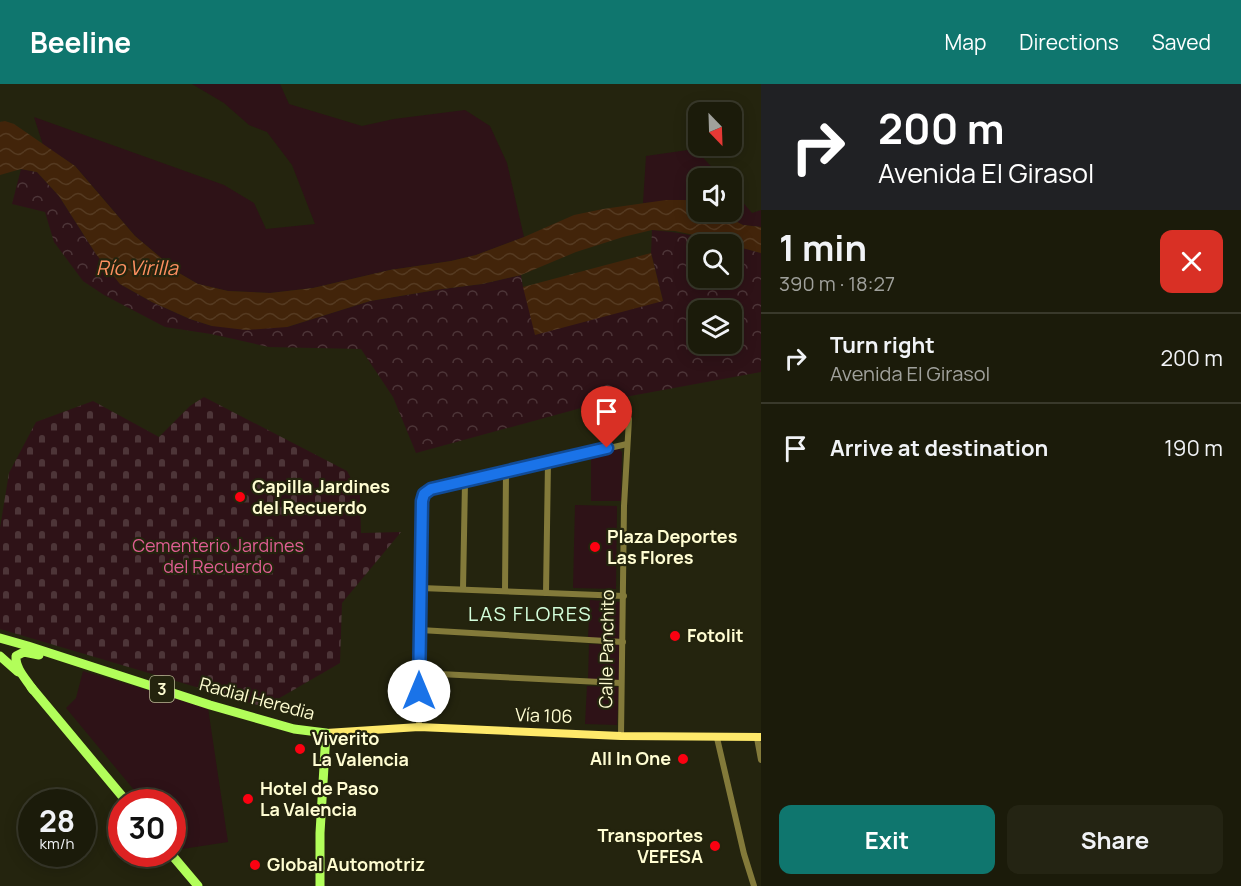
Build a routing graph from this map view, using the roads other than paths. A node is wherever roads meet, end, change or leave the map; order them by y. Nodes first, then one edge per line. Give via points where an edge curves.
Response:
1 (629, 419) dead end
2 (627, 444) junction
3 (548, 462) junction
4 (506, 473) junction
5 (465, 482) junction
6 (421, 588) junction
7 (463, 589) junction
8 (505, 591) junction
9 (546, 593) junction
10 (624, 596) junction
11 (420, 630) junction
12 (0, 638) edge
13 (623, 642) junction
14 (0, 656) edge
15 (418, 673) junction
16 (621, 683) junction
17 (33, 690) junction
18 (205, 703) junction
19 (419, 727) junction
20 (326, 733) junction
21 (621, 736) junction
22 (717, 738) junction
23 (759, 738) edge
24 (761, 760) edge
25 (116, 789) edge
26 (182, 867) edge
27 (198, 886) edge
28 (320, 886) edge
29 (754, 886) edge

1 - 2 street, Calle Panchito
2 - 3 street
2 - 10 street, Calle Panchito
3 - 4 street
3 - 9 street
4 - 5 street
4 - 8 street
5 - 6 street via 424,494
5 - 7 street
6 - 7 street
6 - 11 street
7 - 8 street
8 - 9 street
9 - 10 street
10 - 13 street, Calle Panchito
11 - 13 street
11 - 15 street
12 - 18 main road, Radial Heredia / 3
13 - 16 street, Calle Panchito
14 - 17 main road
15 - 16 street
15 - 19 street
16 - 21 street, Calle Panchito
17 - 18 main road via 15,661 24,652
17 - 25 main road
18 - 20 main road, Radial Heredia / 3 via 294,729
19 - 20 main road, Vía 106
19 - 21 main road, Vía 106
20 - 28 main road, Radial Heredia
21 - 22 main road, Vía 106
22 - 23 main road, Vía 106
22 - 29 street
23 - 24 street
26 - 27 main road

